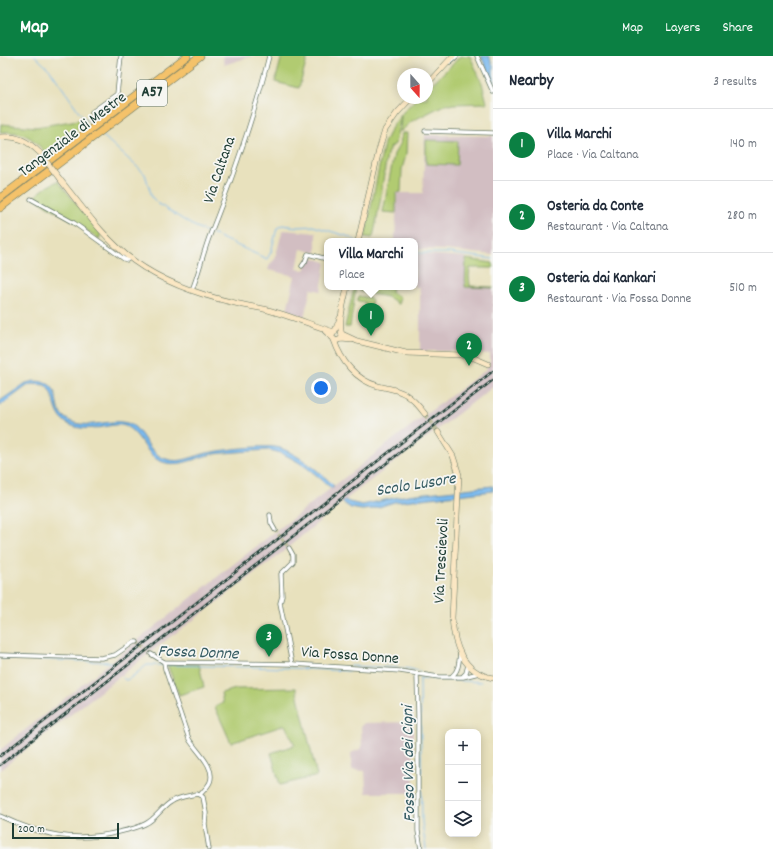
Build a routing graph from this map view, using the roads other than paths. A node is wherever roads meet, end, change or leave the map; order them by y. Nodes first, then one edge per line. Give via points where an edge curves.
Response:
1 (121, 56) edge
2 (187, 56) edge
3 (200, 56) edge
4 (269, 56) edge
5 (453, 56) edge
6 (457, 56) edge
7 (476, 56) edge
8 (447, 64) junction
9 (433, 78) edge
10 (493, 92) edge
11 (405, 104) edge
12 (92, 112) dead end
13 (425, 131) dead end
14 (493, 133) edge
15 (0, 137) edge
16 (0, 198) edge
17 (31, 199) dead end
18 (0, 208) edge
19 (358, 238) edge
20 (130, 258) junction
21 (324, 258) edge
22 (302, 266) dead end
23 (192, 290) junction
24 (346, 290) edge
25 (337, 336) junction
26 (488, 364) dead end
27 (425, 414) tunnel mouth
28 (438, 432) tunnel mouth
29 (270, 516) dead end
30 (275, 530) tunnel mouth
31 (289, 548) tunnel mouth
32 (137, 642) dead end
33 (460, 653) junction
34 (152, 654) tunnel mouth
35 (0, 655) edge
36 (164, 663) junction
37 (292, 664) junction
38 (468, 665) junction
39 (457, 670) junction
40 (479, 673) junction
41 (417, 674) junction
42 (452, 676) junction
43 (463, 677) junction
44 (493, 678) edge
45 (200, 795) junction
46 (0, 816) edge
47 (209, 849) edge
48 (421, 849) edge

1 - 12 street via 117,94
2 - 16 highway, Tangenziale di Mestre / A57
3 - 18 highway, Tangenziale di Mestre / A57
4 - 23 street, Via Caltana via 239,158
5 - 8 main road
6 - 8 street
7 - 10 street
8 - 9 main road
11 - 19 main road via 385,130
13 - 14 street
15 - 20 main road, bridge via 24,140 40,153 92,220
17 - 20 street via 67,218 122,258
20 - 23 main road via 157,276
21 - 22 street via 308,254
23 - 25 main road via 273,311
24 - 25 main road
25 - 26 main road via 406,353 469,356
25 - 27 main road via 341,354 356,375 372,384 404,394
28 - 33 main road, Via Trescievoli via 453,456 458,470 452,618 454,638
29 - 30 street
31 - 37 street via 293,554 293,562 281,574 280,603
32 - 35 street via 115,655 101,658
33 - 38 main road, Via Trescievoli
33 - 39 street
34 - 36 street
36 - 37 street, Via Fossa Donne
36 - 45 street via 189,738 210,769 210,782
37 - 41 street, Via Fossa Donne
38 - 39 street
38 - 40 main road, Via Trescievoli
38 - 43 street
39 - 42 street
40 - 43 street, Via Fossa Donne
40 - 44 main road, Via Trescievoli
41 - 42 street, Via Fossa Donne
41 - 48 street via 418,831
42 - 43 street, Via Fossa Donne
45 - 46 street via 170,802 153,820 141,826 95,836 47,834
45 - 47 street via 206,808

